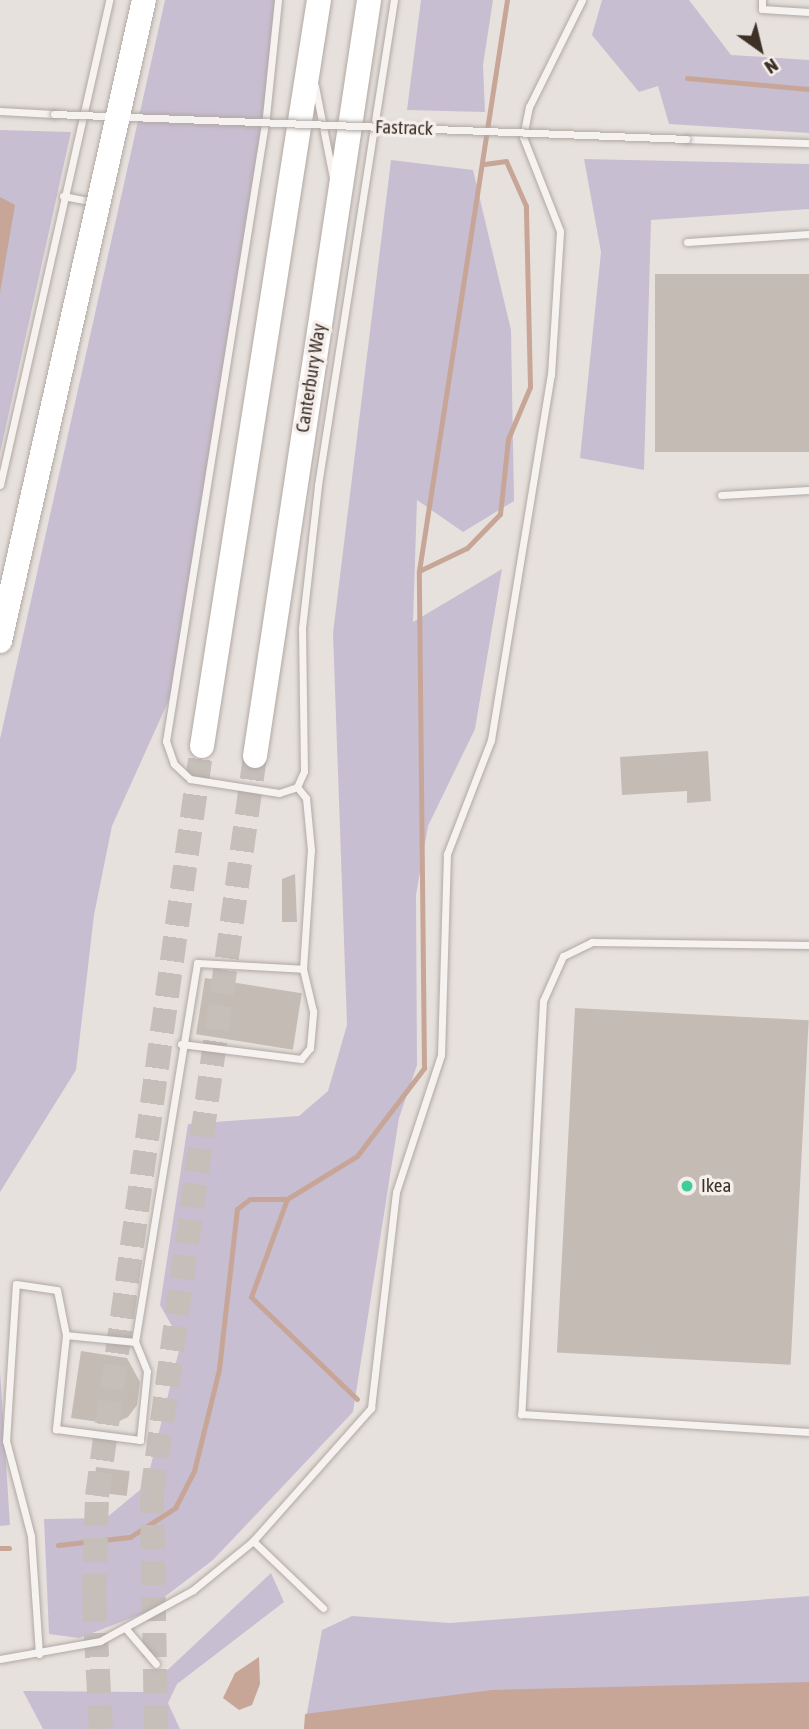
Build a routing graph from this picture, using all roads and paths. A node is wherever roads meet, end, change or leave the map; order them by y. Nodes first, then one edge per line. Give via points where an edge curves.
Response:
1 (109, 0) edge
2 (144, 0) edge
3 (278, 0) edge
4 (319, 0) edge
5 (369, 0) edge
6 (394, 0) edge
7 (582, 0) edge
8 (762, 0) edge
9 (809, 12) edge
10 (309, 54) junction
11 (0, 111) edge
12 (809, 143) edge
13 (63, 196) junction
14 (110, 205) dead end
15 (339, 209) junction
16 (809, 234) edge
17 (687, 242) dead end
18 (0, 485) edge
19 (809, 491) edge
20 (721, 495) dead end
21 (0, 641) edge
22 (202, 746) tunnel mouth
23 (255, 756) tunnel mouth
24 (297, 787) junction
25 (809, 945) edge
26 (303, 970) junction
27 (181, 1044) junction
28 (66, 1335) junction
29 (135, 1342) junction
30 (809, 1432) edge
31 (253, 1541) junction
32 (323, 1608) dead end
33 (126, 1629) junction
34 (39, 1654) junction
35 (0, 1659) edge
36 (156, 1664) dead end

1 - 13 lane
2 - 21 highway, bridge
3 - 24 lane via 266,117 166,741 174,764 190,779 279,793
4 - 10 highway
5 - 15 highway, Canterbury Way
6 - 24 lane via 318,485 302,628 304,771
7 - 31 lane via 529,107 523,137 560,231 551,374 491,740 447,854 441,1055 396,1192 378,1379 364,1423
8 - 9 lane via 761,9
10 - 15 lane
10 - 22 highway
11 - 12 lane, Fastrack, bridge
13 - 14 lane
13 - 18 lane
15 - 23 highway, Canterbury Way
16 - 17 lane
19 - 20 lane
24 - 26 lane via 306,798 311,850
25 - 30 lane via 592,942 564,956 543,1001 522,1414
26 - 27 lane via 197,963
26 - 27 lane via 313,1011 310,1048 301,1059
27 - 29 lane
28 - 29 lane
28 - 29 lane via 56,1429 140,1440 147,1371
28 - 34 lane via 57,1290 16,1284 6,1441 31,1536
31 - 32 lane
31 - 33 lane via 192,1590
33 - 34 lane
33 - 36 lane
34 - 35 lane

